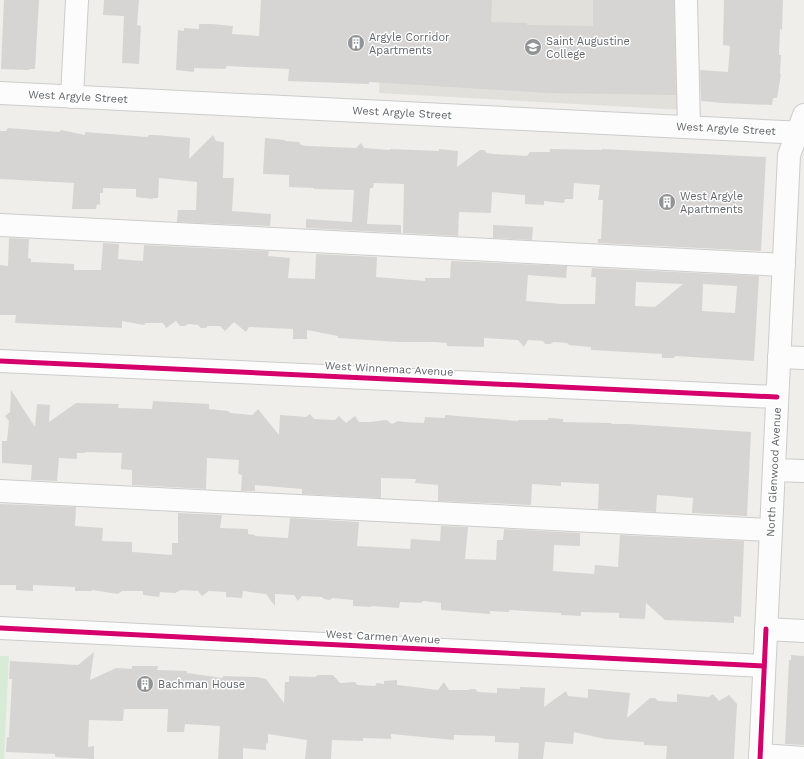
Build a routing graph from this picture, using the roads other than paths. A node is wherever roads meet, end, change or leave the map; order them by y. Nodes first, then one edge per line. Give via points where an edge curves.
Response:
1 (77, 0) edge
2 (686, 0) edge
3 (0, 93) edge
4 (72, 97) junction
5 (689, 127) junction
6 (802, 127) edge
7 (0, 225) edge
8 (784, 264) junction
9 (779, 357) junction
10 (804, 358) edge
11 (0, 361) edge
12 (777, 397) junction
13 (774, 470) junction
14 (804, 471) edge
15 (0, 491) edge
16 (771, 530) junction
17 (0, 628) edge
18 (766, 629) junction
19 (804, 631) edge
20 (764, 666) junction
21 (760, 757) edge
22 (804, 758) edge

1 - 4 street
2 - 5 street
3 - 4 street, West Argyle Street
4 - 5 street, West Argyle Street
5 - 6 street, West Argyle Street
6 - 8 street, North Glenwood Avenue via 789,155
7 - 8 street
8 - 9 street, North Glenwood Avenue
9 - 10 street
9 - 12 street, North Glenwood Avenue
11 - 12 street, West Winnemac Avenue
12 - 13 street, North Glenwood Avenue
13 - 14 street
13 - 16 street, North Glenwood Avenue
15 - 16 street
16 - 18 street, North Glenwood Avenue
17 - 20 street, West Carmen Avenue
18 - 19 street
18 - 20 street, North Glenwood Avenue
20 - 21 street, North Glenwood Avenue
21 - 22 street

